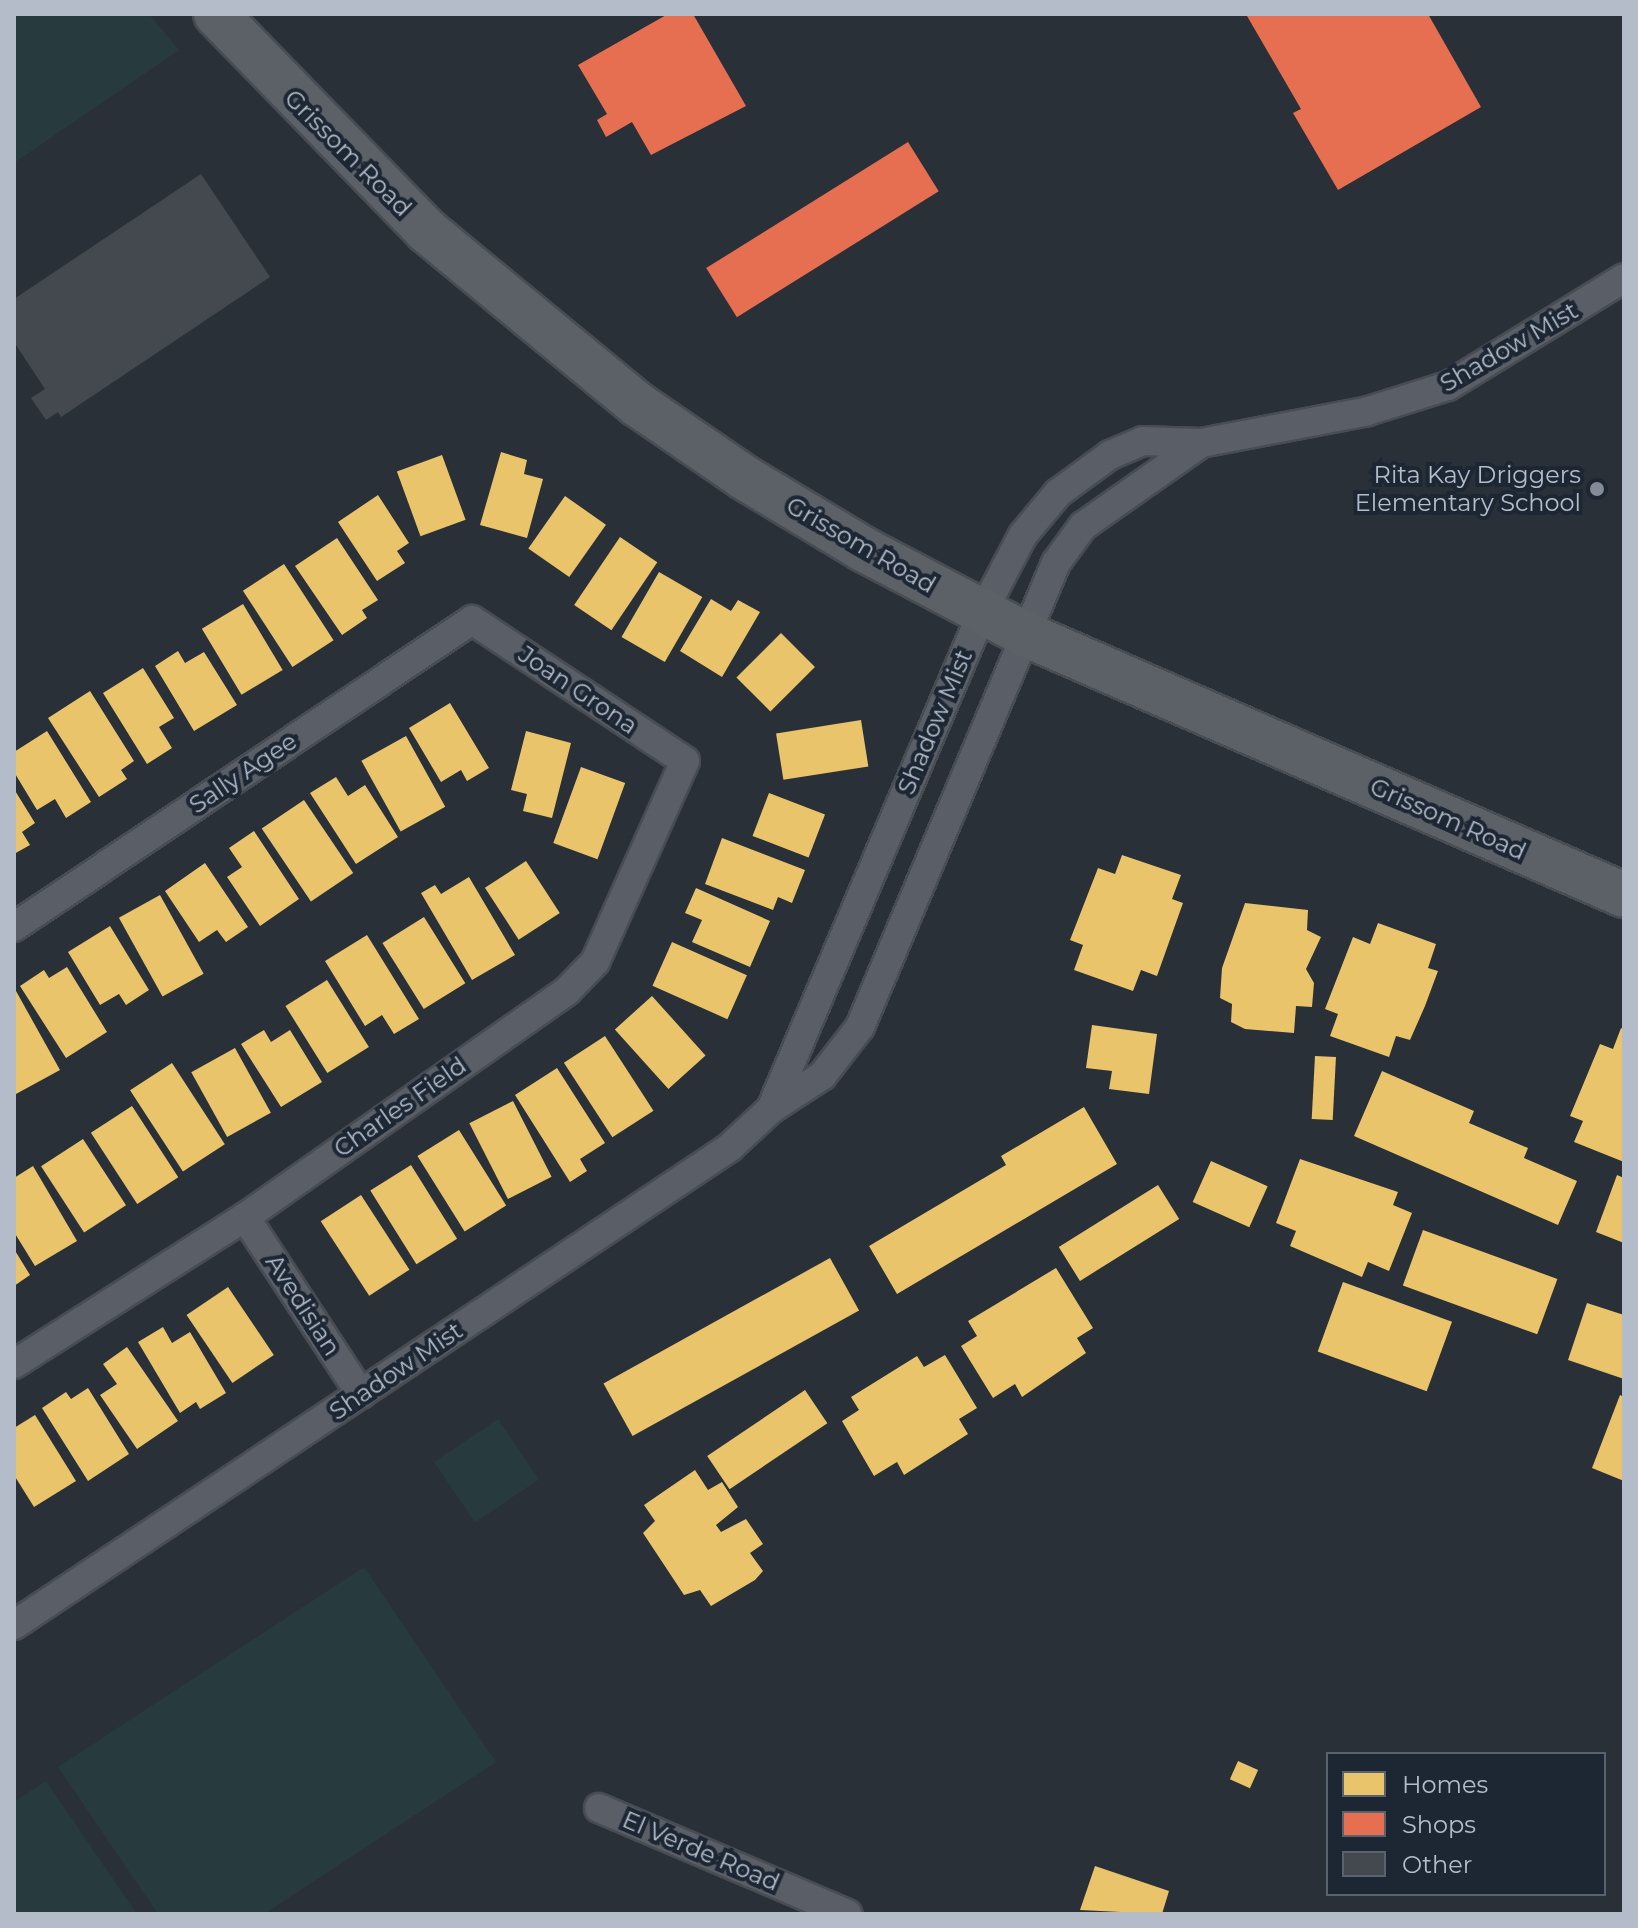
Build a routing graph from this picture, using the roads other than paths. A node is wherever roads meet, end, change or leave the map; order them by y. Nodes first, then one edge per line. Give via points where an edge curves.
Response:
1 (216, 14) edge
2 (1624, 278) edge
3 (1201, 443) junction
4 (982, 613) junction
5 (472, 620) joint
6 (1027, 635) junction
7 (685, 761) joint
8 (1624, 895) edge
9 (14, 927) edge
10 (771, 1109) junction
11 (245, 1217) junction
12 (14, 1364) edge
13 (361, 1394) junction
14 (14, 1625) edge
15 (599, 1808) dead end
16 (847, 1914) edge

1 - 4 main road, Grissom Road via 406,211 637,404 745,478
2 - 3 street, Shadow Mist via 1448,386 1368,411
3 - 4 street, Shadow Mist via 1143,441 1110,455 1058,493 1023,535
3 - 6 street, Shadow Mist via 1083,526 1056,563
4 - 6 main road, Grissom Road
4 - 10 street, Shadow Mist
5 - 7 street, Joan Grona
5 - 9 street, Sally Agee
6 - 8 main road, Grissom Road
6 - 10 street, Shadow Mist via 860,1027 822,1076
7 - 11 street, Charles Field via 595,962 567,991
10 - 13 street, Shadow Mist via 729,1148
11 - 12 street, Charles Field
11 - 13 street, Avedisian
13 - 14 street, Shadow Mist
15 - 16 street, El Verde Road

